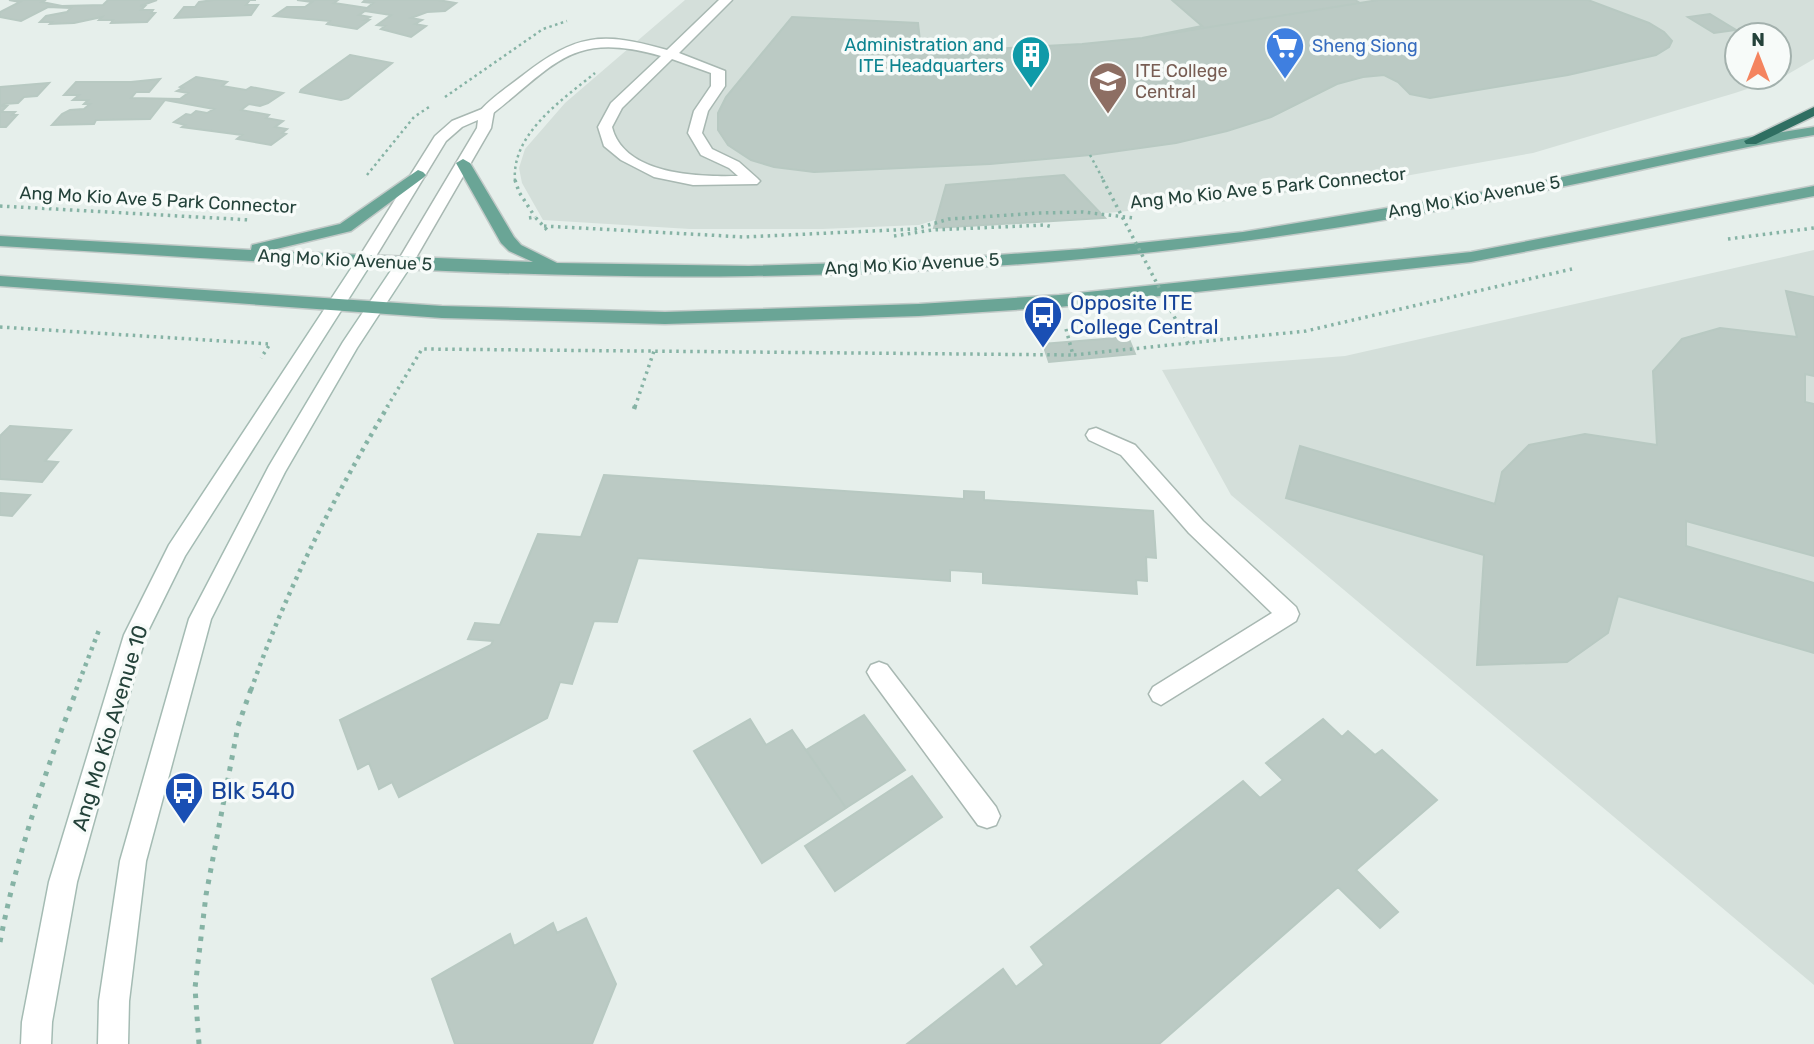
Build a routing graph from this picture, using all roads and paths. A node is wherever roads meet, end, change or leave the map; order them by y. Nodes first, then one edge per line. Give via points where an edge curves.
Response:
1 (726, 0) edge
2 (628, 46) junction
3 (669, 53) junction
4 (486, 111) junction
5 (1814, 111) edge
6 (1814, 131) edge
7 (1751, 141) junction
8 (1090, 155) dead end
9 (463, 163) junction
10 (418, 176) junction
11 (1814, 191) edge
12 (0, 206) edge
13 (1040, 213) junction
14 (535, 217) dead end
15 (1135, 219) dead end
16 (256, 221) dead end
17 (1045, 225) dead end
18 (543, 226) dead end
19 (1814, 228) edge
20 (915, 229) junction
21 (932, 230) dead end
22 (1721, 240) dead end
23 (0, 241) edge
24 (236, 254) junction
25 (364, 262) junction
26 (404, 264) junction
27 (561, 268) junction
28 (1574, 268) dead end
29 (0, 281) edge
30 (1059, 301) junction
31 (335, 306) junction
32 (374, 309) junction
33 (665, 317) junction
34 (0, 327) edge
35 (270, 344) dead end
36 (1189, 345) junction
37 (654, 351) junction
38 (1073, 355) junction
39 (634, 409) dead end
40 (1096, 435) dead end
41 (879, 672) dead end
42 (1161, 694) dead end
43 (987, 816) dead end
44 (36, 1044) edge
45 (113, 1044) edge
46 (199, 1044) edge

1 - 3 main road
2 - 3 main road, Ang Mo Kio Avenue 10
2 - 4 main road, Ang Mo Kio Avenue 10 via 580,45
2 - 14 path via 557,105 519,150 513,168 516,185
3 - 3 main road via 718,71 718,86 701,111 695,132 706,152 734,164 752,181 670,178 643,169 609,143 605,127 616,106
4 - 9 main road via 484,128
4 - 10 main road, Ang Mo Kio Avenue 10 via 457,124 440,139
5 - 7 highway
6 - 7 main road, Ang Mo Kio Avenue 5
7 - 27 main road, Ang Mo Kio Avenue 5 via 1525,190 1244,237 1136,249 900,266 750,271
8 - 36 path, bridge
9 - 26 main road
9 - 27 main road via 507,240
10 - 24 main road via 345,228
10 - 25 main road, Ang Mo Kio Avenue 10
11 - 30 main road via 1471,257
12 - 16 path, Ang Mo Kio Ave 5 Park Connector
13 - 15 path, Ang Mo Kio Ave 5 Park Connector via 1083,212
13 - 17 path
13 - 20 path, Ang Mo Kio Ave 5 Park Connector via 949,219
18 - 20 path, Ang Mo Kio Ave 5 Park Connector via 744,237
19 - 22 path
20 - 21 path
23 - 24 main road, Ang Mo Kio Avenue 5
24 - 25 main road, Ang Mo Kio Avenue 5
25 - 26 main road, Ang Mo Kio Avenue 5
25 - 31 main road, Ang Mo Kio Avenue 10
26 - 27 main road, Ang Mo Kio Avenue 5
26 - 32 main road
28 - 36 path via 1306,331
29 - 31 main road
30 - 33 main road
30 - 38 path
31 - 32 main road
31 - 44 main road, Ang Mo Kio Avenue 10 via 177,551 135,635 63,882
32 - 33 main road
32 - 45 main road via 276,471 200,619 133,861 114,1001
33 - 37 path
34 - 35 path
36 - 38 path
37 - 38 path
37 - 39 path
37 - 46 path via 422,349 340,489 274,624 238,726 206,895 195,988
40 - 42 main road via 1128,450 1196,527 1288,614
41 - 43 main road

